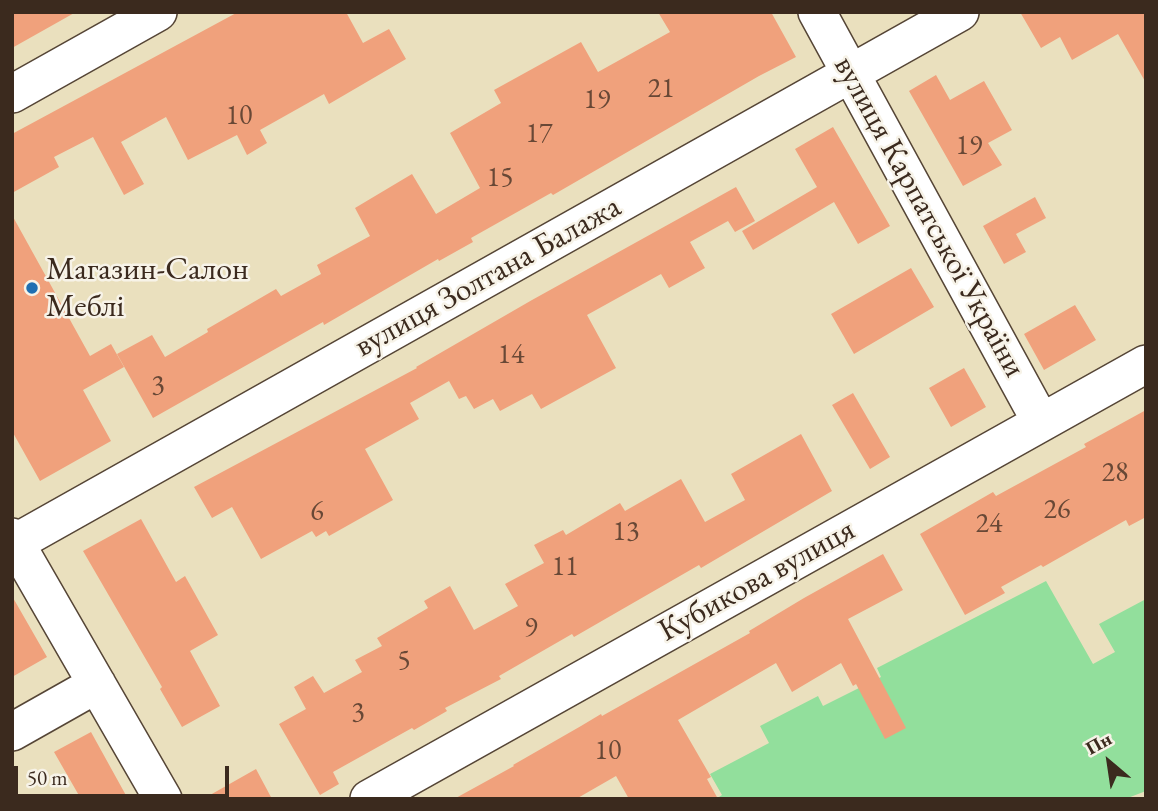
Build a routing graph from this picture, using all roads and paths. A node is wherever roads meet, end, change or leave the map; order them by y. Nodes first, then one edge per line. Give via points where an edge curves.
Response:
1 (158, 12) edge
2 (817, 12) edge
3 (960, 12) edge
4 (851, 73) junction
5 (12, 94) edge
6 (1146, 364) edge
7 (1041, 422) junction
8 (14, 540) edge
9 (97, 684) junction
10 (12, 732) edge
11 (163, 799) edge
12 (369, 799) edge

1 - 5 street
2 - 4 street, вулиця Карпатської України
3 - 4 street, вулиця Золтана Балажа
4 - 7 street, вулиця Карпатської України
4 - 8 street, вулиця Золтана Балажа
6 - 7 street, Кубикова вулиця
7 - 12 street, Кубикова вулиця
8 - 9 street
9 - 10 street
9 - 11 street

